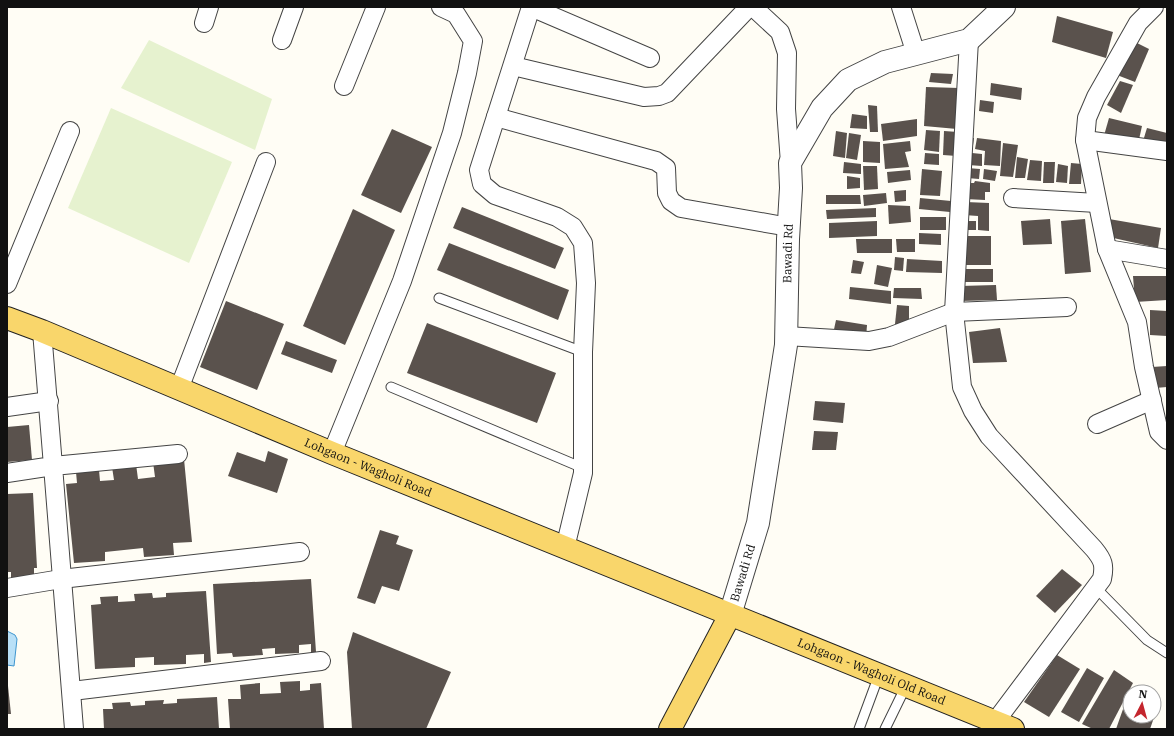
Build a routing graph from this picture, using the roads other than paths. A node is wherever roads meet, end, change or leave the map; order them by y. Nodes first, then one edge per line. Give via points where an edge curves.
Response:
1 (294, 7) edge
2 (376, 7) edge
3 (442, 7) edge
4 (531, 7) edge
5 (749, 7) edge
6 (753, 7) edge
7 (901, 7) edge
8 (1004, 7) edge
9 (1154, 7) edge
10 (282, 40) dead end
11 (968, 40) junction
12 (916, 54) junction
13 (650, 58) dead end
14 (513, 66) junction
15 (344, 86) dead end
16 (496, 117) junction
17 (70, 131) dead end
18 (1084, 140) junction
19 (1167, 151) edge
20 (266, 162) dead end
21 (790, 162) junction
22 (1014, 198) dead end
23 (1097, 203) junction
24 (789, 227) junction
25 (1107, 249) junction
26 (1167, 259) edge
27 (7, 284) edge
28 (440, 298) dead end
29 (1067, 307) dead end
30 (954, 312) junction
31 (7, 318) edge
32 (42, 332) junction
33 (786, 336) junction
34 (583, 352) junction
35 (391, 387) dead end
36 (180, 389) junction
37 (1152, 400) junction
38 (48, 401) junction
39 (7, 407) edge
40 (1097, 424) dead end
41 (1167, 440) edge
42 (332, 453) junction
43 (178, 454) dead end
44 (53, 466) junction
45 (583, 468) junction
46 (7, 473) edge
47 (565, 548) junction
48 (300, 552) dead end
49 (61, 579) junction
50 (7, 588) edge
51 (1095, 588) junction
52 (730, 615) junction
53 (1167, 653) edge
54 (321, 661) dead end
55 (879, 675) junction
56 (906, 686) junction
57 (72, 691) junction
58 (1004, 725) edge
59 (74, 729) edge
60 (670, 729) edge
61 (859, 729) edge
62 (885, 729) edge

1 - 10 street
2 - 15 street
3 - 42 street via 456,14 473,41 467,73 452,133 402,281
4 - 13 street
4 - 14 street
5 - 14 street via 667,93 659,96 644,97
6 - 21 street via 780,32 787,54 786,109
7 - 12 street
8 - 11 street
9 - 18 street via 1138,23 1096,97 1088,118
11 - 12 street
11 - 30 street
12 - 21 street via 885,62 848,80 822,108
14 - 16 street
16 - 24 street via 656,161 666,168 667,193 671,201 681,208
16 - 34 street via 479,170 482,184 495,195 557,217 573,227 583,243 586,283
17 - 27 street
18 - 19 street
18 - 23 street
20 - 36 street
21 - 24 street, Bawadi Rd
22 - 23 street
23 - 25 street
24 - 33 street, Bawadi Rd
25 - 26 street
25 - 37 street via 1137,322
28 - 34 lane
29 - 30 street
30 - 33 street via 889,337 869,341
30 - 51 street via 962,387 973,411 989,436 1102,560 1102,579
31 - 32 main road, Lohgaon - Wagholi Road
32 - 36 main road, Lohgaon - Wagholi Road
32 - 38 street
33 - 52 street, Bawadi Rd via 758,523
34 - 45 street
35 - 45 lane
36 - 42 main road, Lohgaon - Wagholi Road
37 - 40 street
37 - 41 street via 1159,432
38 - 39 street
38 - 44 street
42 - 47 main road, Lohgaon - Wagholi Road
43 - 44 street
44 - 46 street
44 - 49 street
45 - 47 street
47 - 52 main road, Lohgaon - Wagholi Road
48 - 49 street
49 - 50 street
49 - 57 street
51 - 53 lane via 1147,640
51 - 58 street
52 - 55 main road, Lohgaon - Wagholi Old Road
52 - 60 main road
54 - 57 street
55 - 56 main road, Lohgaon - Wagholi Old Road
55 - 61 lane
56 - 58 main road, Lohgaon - Wagholi Old Road
56 - 62 lane
57 - 59 street

